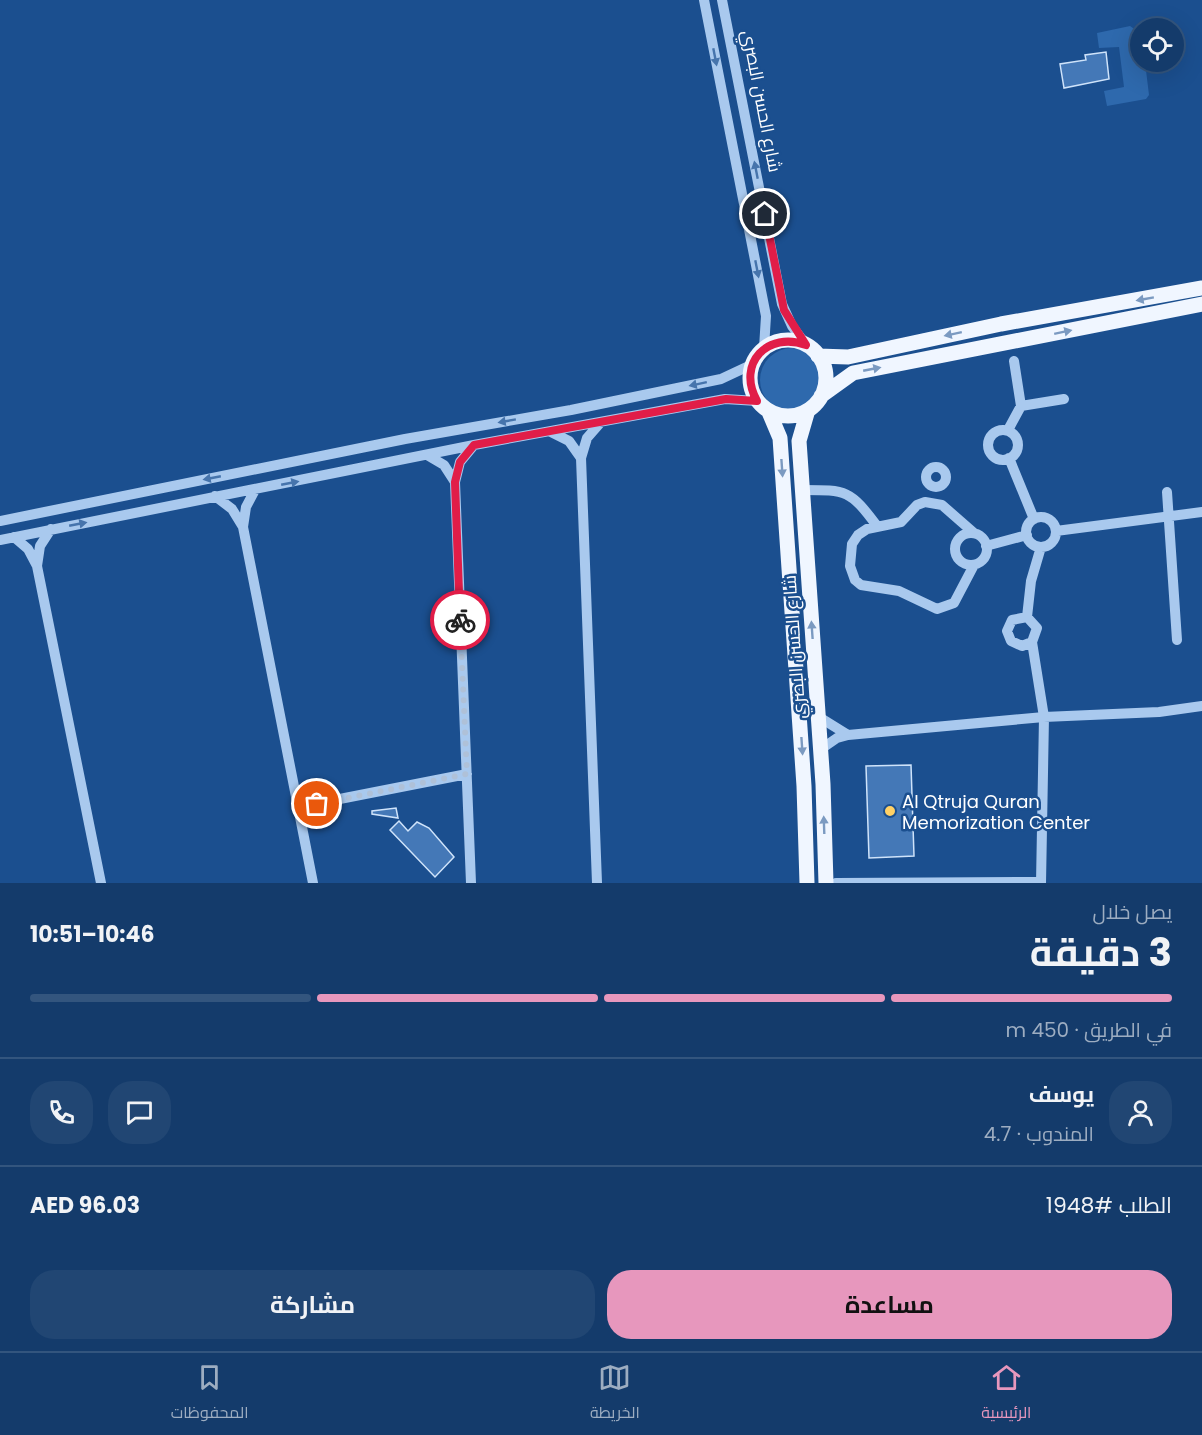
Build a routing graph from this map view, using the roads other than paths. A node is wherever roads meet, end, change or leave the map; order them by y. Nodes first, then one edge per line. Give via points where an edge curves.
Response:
1 (704, 0) edge
2 (722, 0) edge
3 (1202, 288) edge
4 (1202, 304) edge
5 (806, 345) junction
6 (764, 348) junction
7 (818, 356) junction
8 (1014, 361) dead end
9 (753, 364) junction
10 (821, 396) junction
11 (1064, 399) dead end
12 (757, 401) junction
13 (1021, 406) junction
14 (808, 410) junction
15 (769, 411) junction
16 (602, 422) junction
17 (1008, 430) junction
18 (551, 432) junction
19 (474, 445) junction
20 (427, 456) junction
21 (581, 458) junction
22 (1009, 458) junction
23 (455, 482) junction
24 (942, 486) dead end
25 (255, 490) junction
26 (803, 490) junction
27 (1167, 492) dead end
28 (215, 496) junction
29 (942, 505) junction
30 (1202, 512) edge
31 (1169, 515) junction
32 (1034, 519) junction
33 (0, 521) edge
34 (877, 526) junction
35 (243, 527) junction
36 (51, 529) junction
37 (1056, 531) junction
38 (974, 533) junction
39 (1027, 535) junction
40 (14, 537) junction
41 (0, 540) edge
42 (986, 546) junction
43 (1041, 547) junction
44 (974, 565) junction
45 (37, 566) junction
46 (1027, 617) junction
47 (1178, 640) dead end
48 (1032, 642) junction
49 (1202, 706) edge
50 (819, 717) junction
51 (1044, 717) junction
52 (848, 735) junction
53 (821, 748) junction
54 (467, 774) junction
55 (299, 807) junction
56 (1041, 882) edge
57 (101, 883) edge
58 (313, 883) edge
59 (471, 883) edge
60 (597, 883) edge
61 (807, 883) edge
62 (826, 883) edge
63 (836, 883) edge

1 -> 6 street, شارع الحسن البصري via 766,316
5 -> 2 street, شارع الحسن البصري via 782,304
3 -> 7 main road via 1001,324 848,357
10 -> 4 main road via 853,373
5 - 6 main road via 785,340
5 - 7 main road
6 - 9 main road
7 - 10 main road via 825,375
8 - 13 street
9 - 12 main road via 750,383
9 -> 33 street via 722,379
10 - 14 main road
11 - 13 street
12 - 15 main road
12 - 16 street via 733,398
13 - 17 street
14 - 15 main road via 789,416
14 - 26 main road, شارع الحسن البصري via 799,441
15 -> 61 main road, شارع الحسن البصري via 780,438
16 - 18 street
16 - 21 street via 587,438
17 - 22 street via 1018,444
17 - 22 street via 997,431 988,443 994,456
18 - 19 street
18 - 21 street via 569,441
19 - 20 street
19 - 23 street via 460,462
20 - 23 street via 444,465
25 -> 20 street
21 - 60 street
22 - 32 street
23 - 54 street
24 - 29 street
25 - 28 street
25 - 35 street via 246,507
26 - 34 street via 847,493
50 -> 26 main road, شارع الحسن البصري
27 - 31 street
28 - 35 street via 232,509
36 -> 28 street
29 - 34 street via 925,502 901,522
29 - 38 street
30 - 31 street
31 - 37 street
31 - 47 street
32 - 37 street via 1048,519
32 - 39 street
34 - 44 street via 867,529 852,544 851,573 861,585 899,591 943,609 954,603
35 - 55 street
36 - 40 street
36 - 45 street via 40,546
37 - 43 street via 1052,542
38 - 42 street via 982,537
38 - 44 street via 958,539 955,549 958,560
39 - 42 street
39 - 43 street via 1030,542
40 - 41 street
40 - 45 street via 28,549
42 - 44 street via 982,560
43 - 46 street via 1031,581
45 - 57 street
46 - 48 street via 1037,628
46 - 48 street via 1012,620 1008,634 1018,645
48 - 51 street
49 - 51 street
50 - 52 street
50 - 53 main road, شارع الحسن البصري
51 - 52 street
51 - 56 street
52 - 53 street
62 -> 53 main road, شارع الحسن البصري
54 - 55 street
54 - 59 street
55 - 58 street
56 - 63 street

